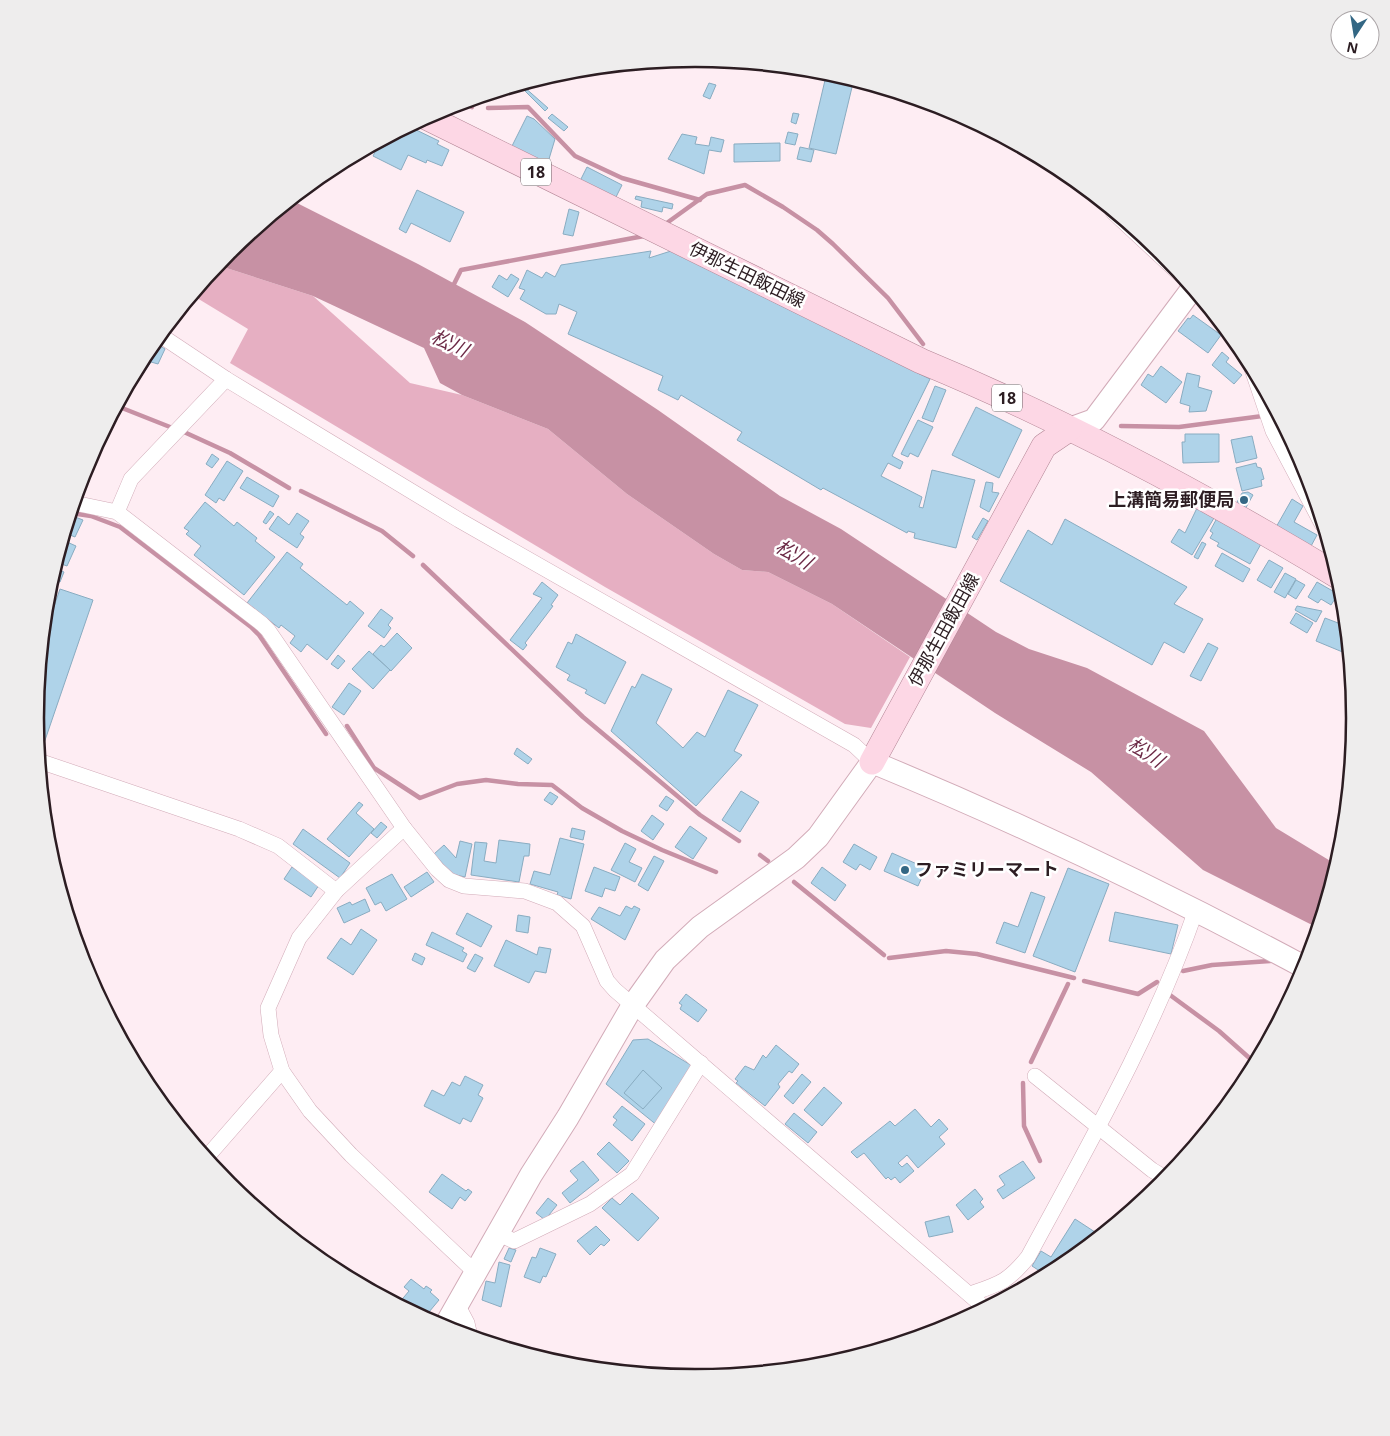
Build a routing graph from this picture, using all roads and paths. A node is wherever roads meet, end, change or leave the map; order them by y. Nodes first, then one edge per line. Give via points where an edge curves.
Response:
1 (435, 121) edge
2 (1189, 293) edge
3 (166, 338) edge
4 (226, 379) junction
5 (1258, 391) edge
6 (1276, 428) edge
7 (1069, 429) junction
8 (1302, 482) edge
9 (80, 504) edge
10 (117, 512) junction
11 (1329, 571) edge
12 (872, 762) junction
13 (45, 763) edge
14 (404, 828) junction
15 (336, 891) junction
16 (1196, 910) junction
17 (1298, 964) edge
18 (633, 1005) junction
19 (702, 1063) junction
20 (282, 1071) junction
21 (1035, 1076) dead end
22 (1099, 1125) junction
23 (210, 1153) edge
24 (1160, 1174) edge
25 (497, 1233) junction
26 (476, 1273) junction
27 (970, 1294) junction
28 (980, 1303) edge
29 (458, 1306) junction
30 (448, 1321) edge
31 (468, 1328) edge

1 - 7 main road, 伊那生田飯田線 / 18 via 921,361 988,389
2 - 7 street via 1094,420
3 - 4 street
4 - 10 street via 131,479
4 - 12 street via 459,520 854,745
5 - 6 street via 1263,407
6 - 8 street
7 - 11 main road, 伊那生田飯田線 / 18 via 1108,445
7 - 12 main road, 伊那生田飯田線 via 1044,446
9 - 10 street
10 - 14 street via 268,630
12 - 16 street via 1070,848
12 - 18 street via 818,837 796,858 700,927 665,960
13 - 15 street via 240,829 278,846
14 - 15 street
14 - 18 street via 449,880 464,886 525,891 557,904 583,926 607,981
15 - 20 street via 299,938 268,1008 271,1035
16 - 17 street
16 - 22 street via 1179,961
18 - 19 street
18 - 25 street
19 - 25 street via 632,1174 590,1204 514,1241
19 - 27 street
20 - 23 street
20 - 26 street via 310,1111 351,1155
21 - 22 street
22 - 24 street
22 - 27 street via 1028,1257 1004,1282
25 - 26 street
26 - 29 street
27 - 28 street
29 - 30 street
29 - 31 street

